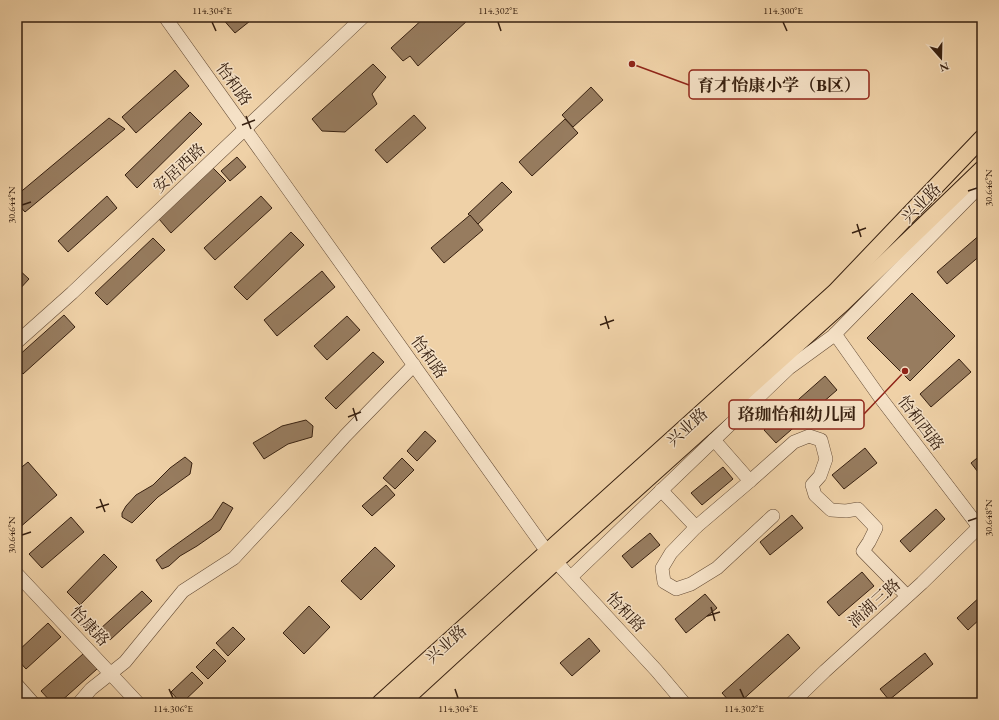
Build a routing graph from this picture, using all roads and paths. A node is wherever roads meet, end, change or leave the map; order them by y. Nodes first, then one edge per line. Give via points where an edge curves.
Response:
1 (165, 17) edge
2 (363, 17) edge
3 (245, 129) junction
4 (982, 138) edge
5 (982, 169) edge
6 (982, 184) edge
7 (835, 334) junction
8 (17, 342) edge
9 (414, 366) junction
10 (714, 440) junction
11 (750, 481) junction
12 (662, 490) junction
13 (773, 516) dead end
14 (696, 527) junction
15 (981, 529) edge
16 (552, 557) junction
17 (17, 574) edge
18 (571, 577) junction
19 (907, 596) junction
20 (111, 673) junction
21 (17, 685) edge
22 (33, 703) edge
23 (79, 703) edge
24 (138, 703) edge
25 (380, 703) edge
26 (401, 703) edge
27 (684, 703) edge
28 (792, 703) edge

1 - 3 street, 怡和路
2 - 3 street, 安居西路
3 - 8 street, 安居西路
3 - 9 street, 怡和路
4 - 16 main road, 兴业路 via 835,292
5 - 16 main road, 兴业路 via 843,303
6 - 7 street
7 - 10 street via 789,368
7 - 15 street, 怡和西路
9 - 16 street, 怡和路
9 - 20 street via 345,436 234,558 183,590 125,662
10 - 11 street
10 - 12 street
11 - 14 street
11 - 19 street via 794,442 809,436 821,440 826,458 820,476 812,485 815,495 831,510 858,509 876,528 863,551
12 - 14 street
12 - 18 street
13 - 14 street via 717,568 691,584 676,589 664,582 662,568 671,553
15 - 19 street, 淌湖三路
16 - 18 street, 怡和路
16 - 25 main road, 兴业路
16 - 26 main road, 兴业路
17 - 20 street, 怡康路
18 - 27 street, 怡和路
19 - 28 street, 淌湖三路
20 - 23 street via 91,689
20 - 24 street, 怡康路
21 - 22 street

